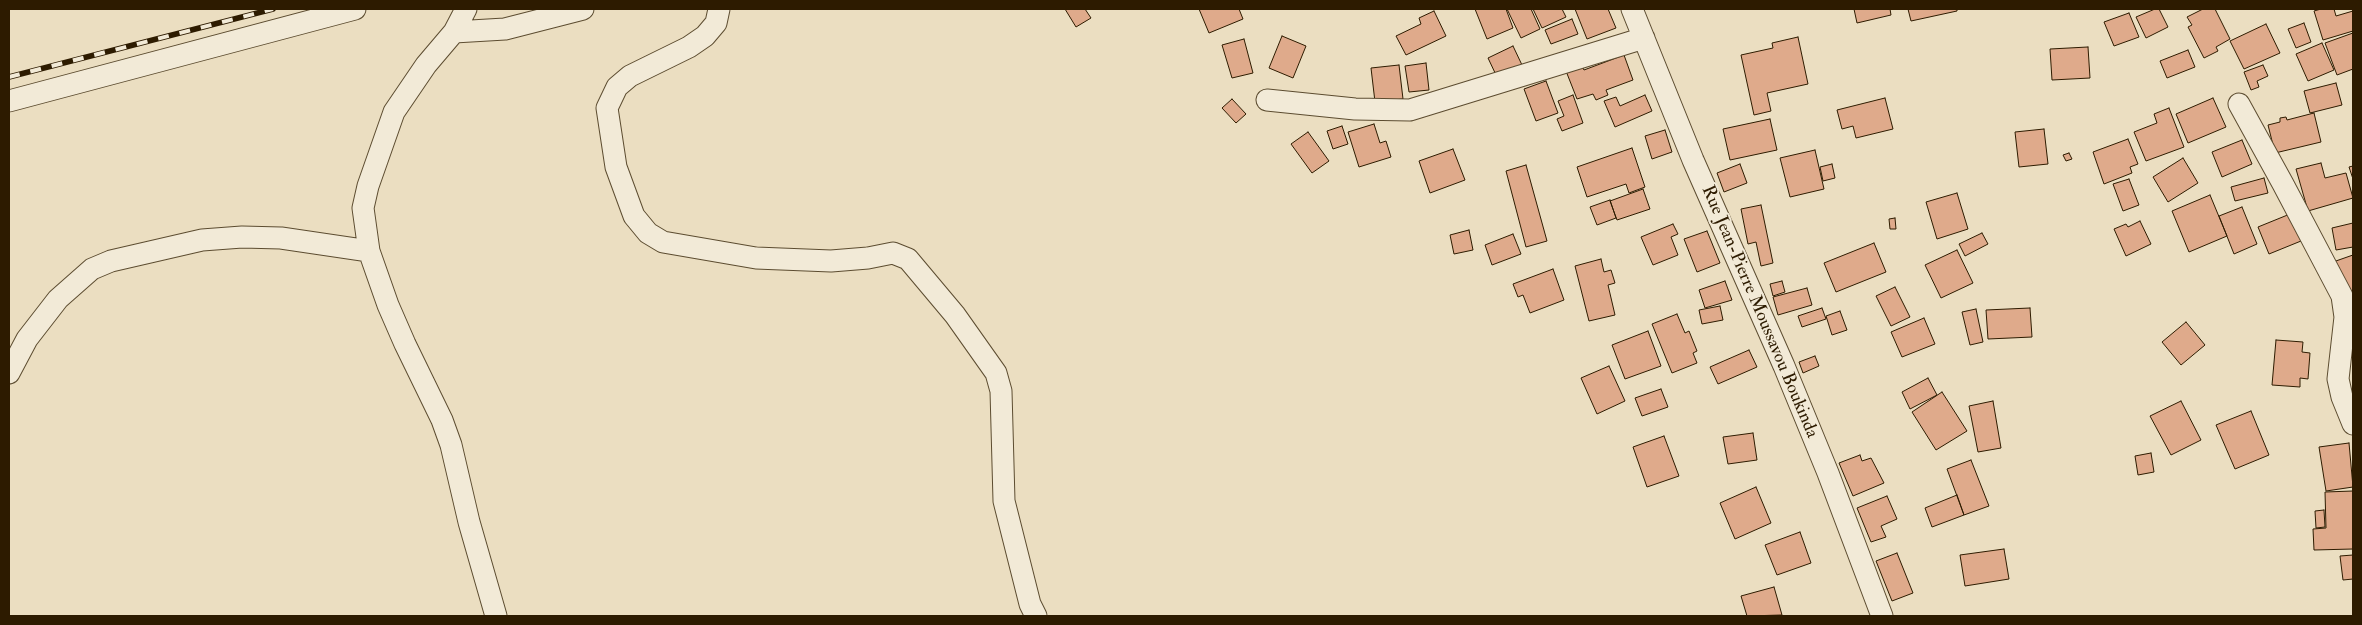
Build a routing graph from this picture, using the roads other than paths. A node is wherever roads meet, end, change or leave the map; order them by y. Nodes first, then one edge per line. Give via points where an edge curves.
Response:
1 (355, 9) edge
2 (466, 9) edge
3 (583, 9) edge
4 (719, 9) edge
5 (1632, 9) edge
6 (454, 32) junction
7 (1644, 38) junction
8 (1267, 100) dead end
9 (9, 101) edge
10 (2239, 104) dead end
11 (369, 250) junction
12 (9, 373) edge
13 (2353, 424) edge
14 (496, 616) edge
15 (1036, 616) edge
16 (1882, 616) edge

1 - 9 street
2 - 6 street
3 - 6 street via 505,29
4 - 15 street via 716,23 705,36 630,76 617,87 607,108 616,167 634,216 648,233 663,242 756,258 831,261 893,253 908,259 955,315 996,373 1001,391 1004,501 1030,604
5 - 7 street, Rue Jean-Pierre Moussavou Boukinda
6 - 11 street via 404,96 384,137 363,208
7 - 8 street via 1410,110 1355,109
7 - 16 street, Rue Jean-Pierre Moussavou Boukinda via 1693,160 1784,366
10 - 13 street via 2342,296 2345,317 2338,379
11 - 12 street via 281,238 242,237 202,240 111,261 92,269 58,299 27,339
11 - 14 street via 405,344 451,445

